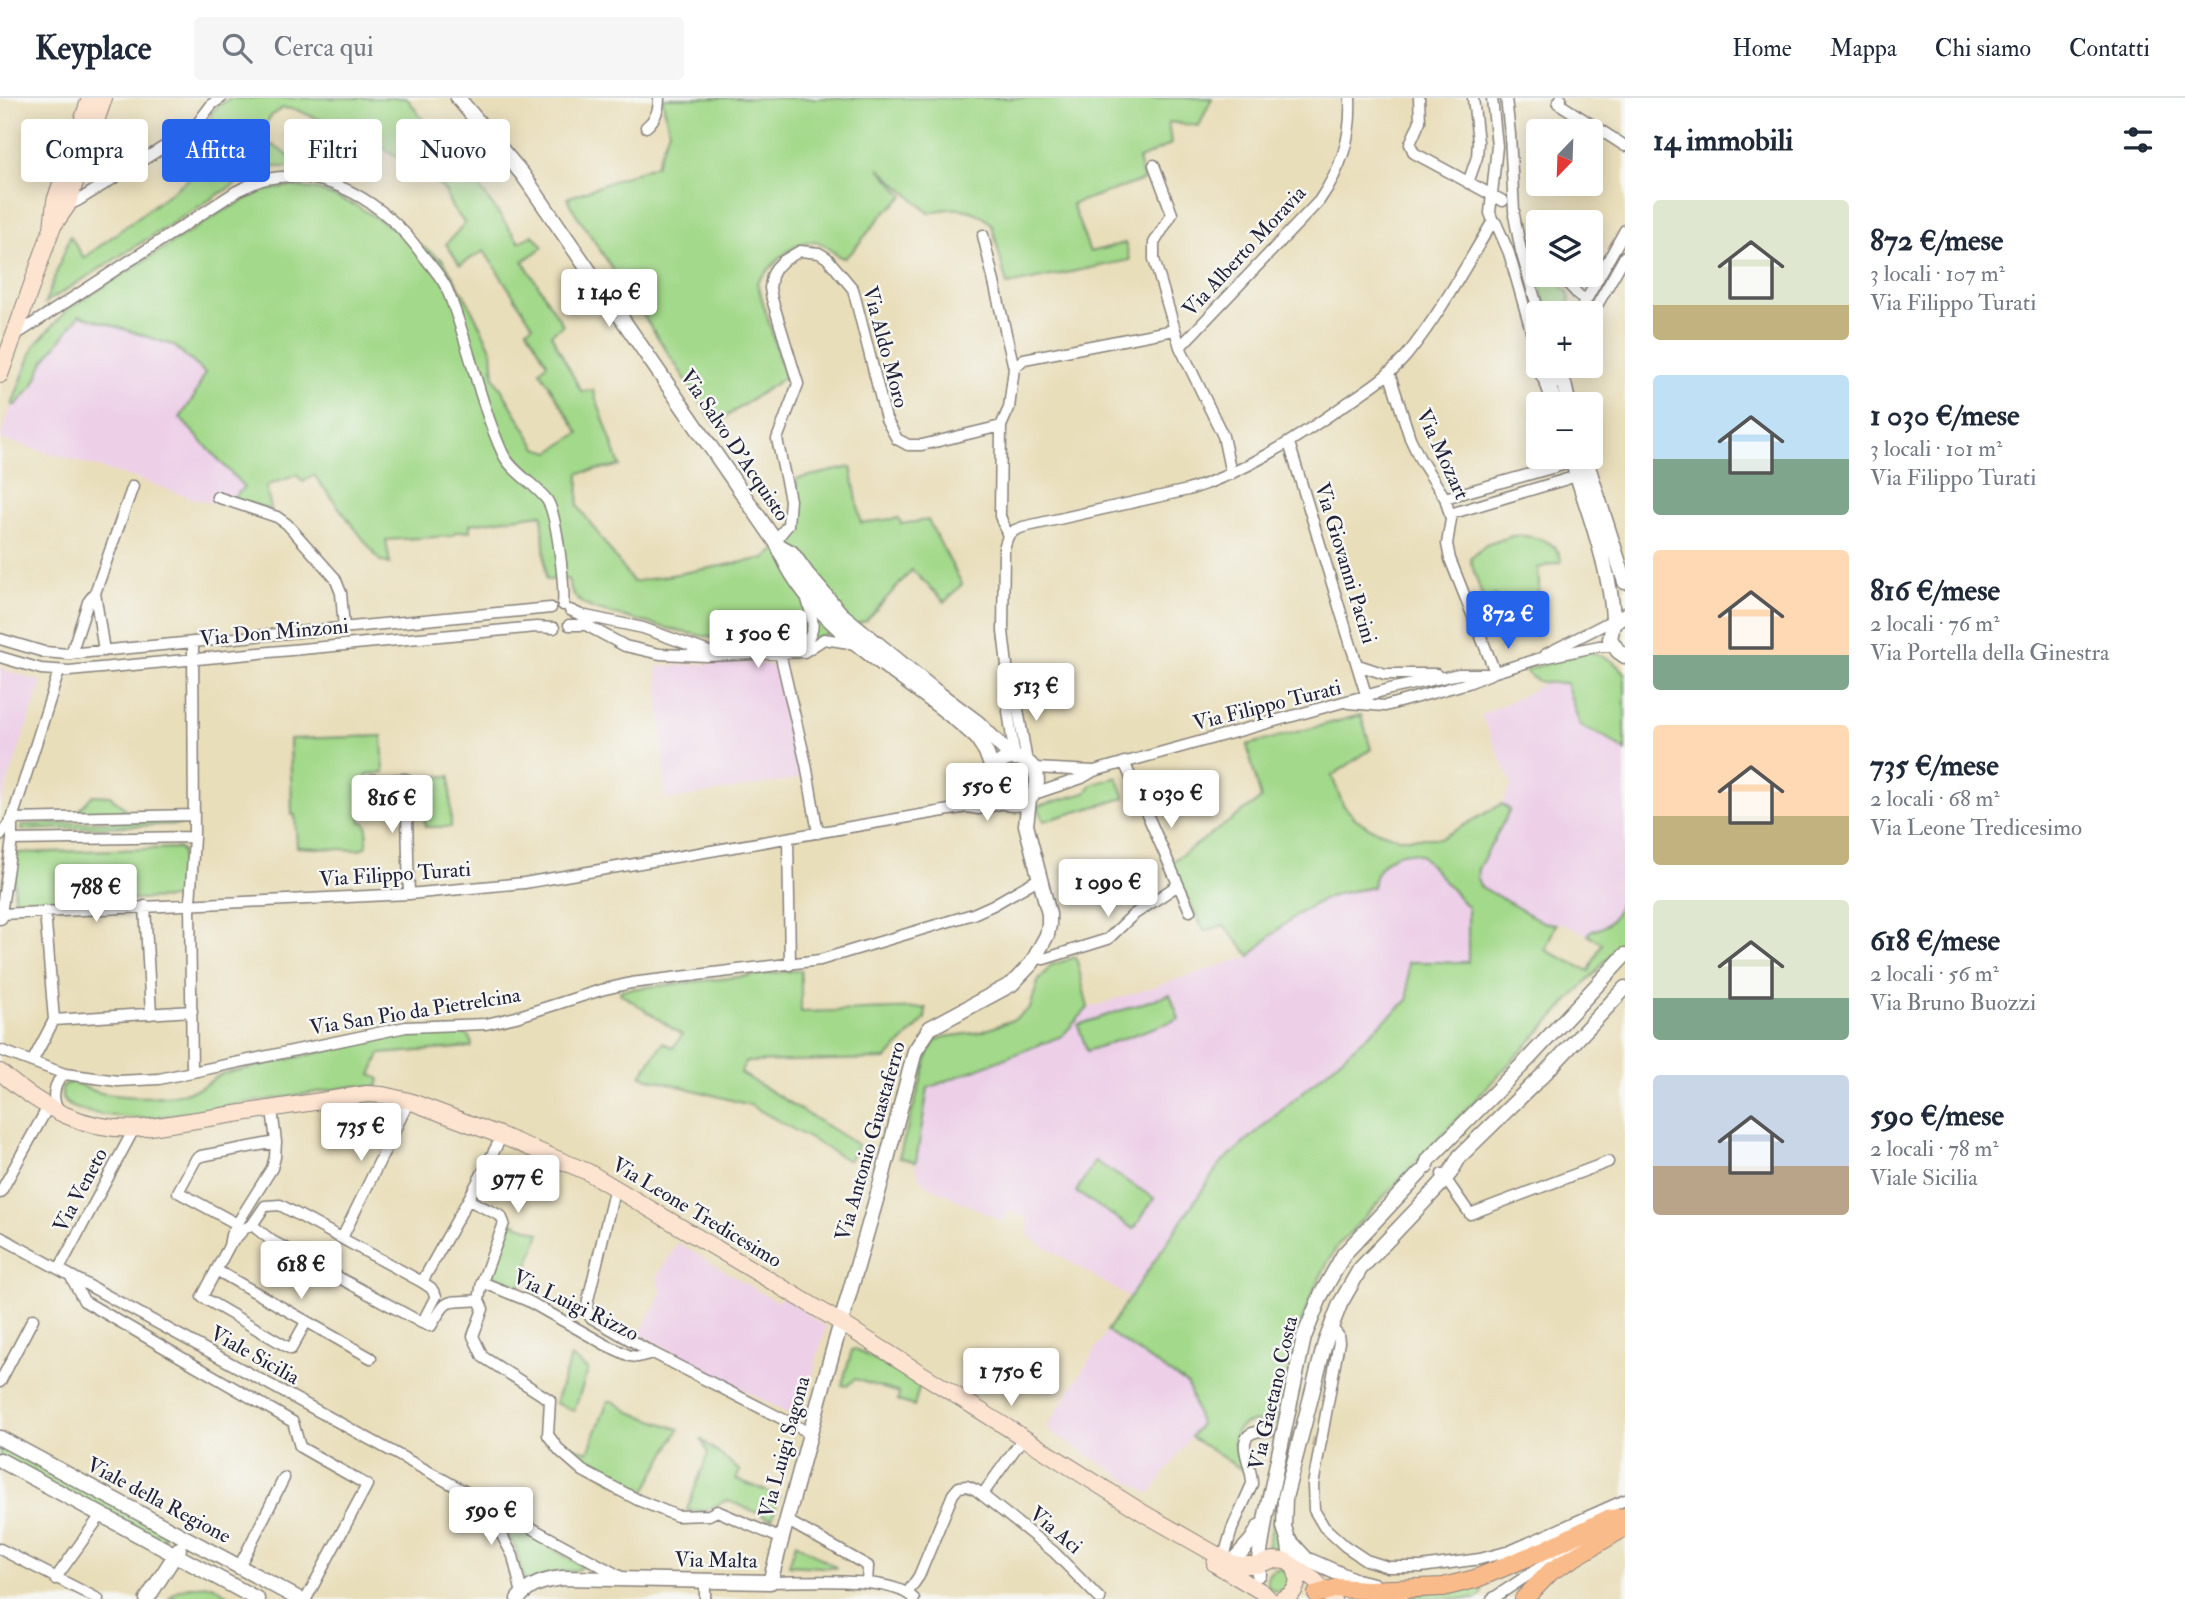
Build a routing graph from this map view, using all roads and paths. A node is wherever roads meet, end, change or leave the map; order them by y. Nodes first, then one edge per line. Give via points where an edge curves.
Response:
1 (90, 98) edge
2 (104, 98) edge
3 (221, 98) edge
4 (458, 98) edge
5 (659, 98) edge
6 (1350, 98) edge
7 (1419, 98) edge
8 (1474, 98) edge
9 (1492, 98) edge
10 (1506, 98) edge
11 (1559, 101) edge
12 (646, 127) dead end
13 (1625, 146) edge
14 (1154, 165) dead end
15 (1471, 185) junction
16 (1492, 196) junction
17 (1503, 201) junction
18 (67, 206) junction
19 (1514, 213) junction
20 (1492, 217) junction
21 (52, 228) junction
22 (1625, 230) edge
23 (983, 235) dead end
24 (1625, 256) edge
25 (1603, 269) edge
26 (1603, 281) edge
27 (1609, 284) junction
28 (1571, 287) edge
29 (1536, 301) edge
30 (1584, 301) edge
31 (1599, 301) edge
32 (1526, 314) edge
33 (1174, 330) junction
34 (13, 337) junction
35 (1180, 348) junction
36 (1, 368) edge
37 (1014, 368) junction
38 (1389, 372) junction
39 (1001, 426) junction
40 (1289, 443) junction
41 (1555, 469) edge
42 (1562, 469) edge
43 (1579, 469) edge
44 (1579, 469) edge
45 (1231, 474) junction
46 (133, 486) dead end
47 (217, 497) dead end
48 (1445, 499) junction
49 (1450, 514) junction
50 (1008, 536) junction
51 (777, 543) junction
52 (1625, 582) edge
53 (95, 593) junction
54 (805, 593) junction
55 (567, 607) junction
56 (551, 608) junction
57 (837, 618) junction
58 (1619, 618) edge
59 (569, 625) junction
60 (344, 628) junction
61 (554, 628) junction
62 (811, 637) junction
63 (0, 639) edge
64 (824, 639) junction
65 (193, 642) junction
66 (857, 644) junction
67 (104, 651) junction
68 (796, 652) junction
69 (780, 653) junction
70 (1622, 653) edge
71 (71, 654) junction
72 (718, 655) junction
73 (0, 657) edge
74 (194, 659) junction
75 (1538, 659) junction
76 (1357, 666) junction
77 (59, 671) junction
78 (1492, 673) junction
79 (1459, 674) junction
80 (1367, 700) junction
81 (1022, 761) junction
82 (1124, 762) junction
83 (1094, 771) junction
84 (992, 778) junction
85 (372, 780) dead end
86 (1032, 797) junction
87 (1007, 804) junction
88 (967, 807) junction
89 (194, 815) junction
90 (12, 818) junction
91 (1026, 825) junction
92 (818, 833) junction
93 (0, 836) edge
94 (194, 837) junction
95 (788, 838) junction
96 (12, 840) junction
97 (1040, 878) junction
98 (1178, 884) junction
99 (409, 894) junction
100 (190, 905) junction
101 (145, 906) junction
102 (1, 910) edge
103 (45, 911) junction
104 (1190, 911) dead end
105 (1625, 955) edge
106 (1035, 958) junction
107 (790, 965) junction
108 (1625, 988) edge
109 (192, 1011) junction
110 (151, 1014) junction
111 (54, 1020) junction
112 (0, 1050) edge
113 (0, 1058) edge
114 (32, 1062) junction
115 (0, 1072) edge
116 (192, 1072) junction
117 (65, 1074) junction
118 (409, 1101) junction
119 (49, 1107) junction
120 (272, 1108) junction
121 (134, 1129) junction
122 (502, 1136) junction
123 (276, 1142) junction
124 (1608, 1161) dead end
125 (1423, 1170) junction
126 (1443, 1183) junction
127 (615, 1187) junction
128 (0, 1193) edge
129 (468, 1200) junction
130 (237, 1224) junction
131 (252, 1225) junction
132 (0, 1237) edge
133 (342, 1238) junction
134 (229, 1246) junction
135 (59, 1269) junction
136 (216, 1270) junction
137 (70, 1276) junction
138 (422, 1282) junction
139 (482, 1282) junction
140 (479, 1300) junction
141 (33, 1320) dead end
142 (306, 1322) junction
143 (422, 1323) junction
144 (840, 1324) junction
145 (1331, 1327) junction
146 (653, 1353) junction
147 (371, 1358) dead end
148 (0, 1382) edge
149 (1268, 1431) dead end
150 (810, 1433) junction
151 (0, 1438) edge
152 (1023, 1438) junction
153 (0, 1460) edge
154 (284, 1478) dead end
155 (982, 1494) junction
156 (1625, 1500) edge
157 (492, 1506) junction
158 (101, 1515) junction
159 (1266, 1515) junction
160 (1625, 1519) edge
161 (786, 1520) junction
162 (1163, 1525) junction
163 (1625, 1527) edge
164 (168, 1529) junction
165 (186, 1539) junction
166 (782, 1539) junction
167 (1288, 1539) junction
168 (159, 1546) junction
169 (0, 1549) edge
170 (176, 1555) junction
171 (1227, 1561) junction
172 (1293, 1566) junction
173 (239, 1567) junction
174 (1261, 1568) junction
175 (623, 1578) junction
176 (55, 1579) junction
177 (705, 1580) junction
178 (771, 1582) junction
179 (867, 1583) junction
180 (1398, 1593) edge
181 (911, 1595) edge
182 (520, 1596) edge
183 (1323, 1596) edge
184 (1271, 1597) edge
185 (98, 1599) edge
186 (147, 1599) edge
187 (257, 1599) edge
188 (299, 1599) edge
189 (306, 1599) edge
190 (705, 1599) edge
191 (1100, 1599) edge
192 (1368, 1599) edge
193 (1492, 1599) edge
194 (1524, 1599) edge

1 - 21 main road via 55,201
2 - 18 main road
3 - 18 street via 194,128
4 - 51 street, Via Salvo D'Acquisto via 523,175
5 - 12 street via 657,113
6 - 35 street, Via Alberto Moravia via 1347,146 1324,195
7 - 15 street via 1420,121 1411,149
8 - 15 street via 1478,142
9 - 16 street via 1497,146
10 - 19 street
11 - 13 street
14 - 33 street via 1172,214 1154,243 1154,259
15 - 16 street
15 - 20 street via 1484,198
16 - 17 street
16 - 20 street
17 - 19 street
17 - 20 street via 1496,203
18 - 21 main road
19 - 20 street via 1507,224
19 - 29 street
20 - 32 street
20 - 38 street via 1441,308
21 - 34 main road
22 - 25 street
23 - 37 street
24 - 27 street
26 - 27 street
27 - 31 street
28 - 30 street
33 - 35 street
33 - 37 street via 1024,359
34 - 36 main road
34 - 55 street via 237,191 265,179 300,177 334,183 367,200 410,237 445,285 505,457 548,502
35 - 45 street via 1223,436
37 - 39 street via 1010,408
38 - 40 street
38 - 48 street, Via Mozart via 1410,438
39 - 50 street via 1000,516
39 - 51 street, Via Aldo Moro via 922,445 897,439 886,419 853,289 819,253 792,254 776,268 770,288 798,384 777,439 790,500 788,525
40 - 45 street
40 - 76 street, Via Giovanni Pacini
41 - 48 street
42 - 49 street
43 - 52 street
44 - 58 street
45 - 50 street via 1188,490 1023,527
46 - 53 street
47 - 60 street via 287,524 335,578
48 - 49 street, Via Mozart
49 - 78 street, Via Mozart via 1450,559
50 - 81 street via 1003,631 1011,700 1018,709
51 - 54 street, Via Salvo D'Acquisto
51 - 57 street, Via Salvo D'Acquisto via 792,552
53 - 67 street
53 - 71 street
54 - 57 street, Via Salvo D'Acquisto
54 - 62 street via 813,624
55 - 56 street, Via Don Minzoni via 558,604
55 - 59 street via 572,618
55 - 72 street, Via Don Minzoni
56 - 60 street, Via Don Minzoni
56 - 61 street via 547,616
57 - 62 street
57 - 64 street
57 - 66 street, Via Salvo D'Acquisto
57 - 81 street, Via Salvo D'Acquisto via 978,722
58 - 70 street via 1610,639
58 - 75 street
59 - 61 street, Via Don Minzoni
59 - 72 street, Via Don Minzoni via 586,625 625,646 660,654
60 - 65 street, Via Don Minzoni
61 - 74 street, Via Don Minzoni
62 - 68 street
63 - 71 street, Via Don Minzoni via 44,653
64 - 66 street
64 - 68 street
65 - 67 street, Via Don Minzoni
65 - 74 street
66 - 84 street, Via Salvo D'Acquisto via 977,738 986,752
67 - 71 street, Via Don Minzoni
68 - 69 street, Via Don Minzoni
69 - 72 street, Via Don Minzoni
69 - 92 street
70 - 75 street via 1599,646
73 - 77 street, Via Don Minzoni
74 - 77 street, Via Don Minzoni
74 - 89 street
75 - 78 street, Via Filippo Turati
76 - 79 street via 1385,674
76 - 80 street, Via Giovanni Pacini
77 - 90 street
78 - 79 street, Via Filippo Turati
78 - 80 street, Via Filippo Turati via 1385,706
79 - 80 street, Via Filippo Turati
80 - 82 street, Via Filippo Turati via 1344,702
81 - 83 street
81 - 84 street via 1001,762
81 - 86 street via 1038,781
82 - 83 street, Via Filippo Turati
82 - 98 street
83 - 86 street
84 - 87 street via 998,799
84 - 88 street via 985,795
85 - 99 street via 407,779
86 - 87 street
86 - 91 street
87 - 88 street, Via Filippo Turati
87 - 91 street
88 - 92 street, Via Filippo Turati
89 - 90 street
89 - 94 street
90 - 93 street
90 - 96 street
91 - 97 street, Via Antonio Guastaferro
92 - 95 street, Via Filippo Turati
94 - 96 street
94 - 100 street
95 - 99 street, Via Filippo Turati via 524,883
95 - 107 street
96 - 102 street
97 - 106 street, Via Antonio Guastaferro via 1049,925
97 - 107 street, Via San Pio da Pietrelcina via 973,914 834,957
98 - 104 street
98 - 106 street via 1108,939
99 - 100 street, Via Filippo Turati
100 - 101 street, Via Filippo Turati
100 - 109 street
101 - 103 street, Via Filippo Turati
101 - 110 street
102 - 103 street, Via Filippo Turati
103 - 111 street
105 - 125 street, Via Gaetano Costa
106 - 144 street, Via Antonio Guastaferro via 1012,984 938,1023 920,1041
107 - 116 street, Via San Pio da Pietrelcina via 631,983 486,1024 406,1027
108 - 126 street, Via Gaetano Costa via 1460,1156
109 - 110 street
109 - 116 street
110 - 111 street
111 - 114 street
112 - 114 street, Via San Pio da Pietrelcina
113 - 119 main road
114 - 117 street, Via San Pio da Pietrelcina
115 - 119 main road
116 - 117 street, Via San Pio da Pietrelcina via 118,1081
117 - 119 street via 57,1081 55,1103
118 - 120 main road, Via Leone Tredicesimo via 367,1094
118 - 122 main road, Via Leone Tredicesimo
118 - 133 street
119 - 121 main road, Via Leone Tredicesimo via 86,1123
119 - 128 street
120 - 121 main road, Via Leone Tredicesimo
120 - 123 street
121 - 135 street, Via Veneto
122 - 127 main road, Via Leone Tredicesimo
122 - 129 street
123 - 130 street via 272,1168
123 - 130 street via 195,1159 178,1192
124 - 126 street via 1470,1214
125 - 126 street via 1437,1167
125 - 126 street via 1419,1179 1423,1186 1430,1189
125 - 159 street, Via Gaetano Costa via 1344,1254 1321,1294 1304,1337
126 - 145 street, Via Gaetano Costa via 1360,1269
127 - 144 main road, Via Leone Tredicesimo
127 - 146 street, Via Luigi Rizzo via 588,1313 594,1321
129 - 138 street
129 - 139 street via 501,1216 504,1223
130 - 134 street
131 - 133 street via 265,1206 280,1205
131 - 134 street
131 - 143 street via 272,1241
132 - 135 street, Viale Sicilia
133 - 138 street
134 - 136 street
135 - 137 street, Viale Sicilia
136 - 142 street
136 - 142 street via 202,1297 291,1349
137 - 157 street, Viale Sicilia
137 - 189 street via 84,1301 293,1422 300,1447 367,1485
138 - 143 street via 436,1296
139 - 140 street
139 - 146 street, Via Luigi Rizzo via 528,1301 630,1356
140 - 143 street via 453,1300 444,1304 431,1326
140 - 166 street via 483,1309 473,1336 483,1357 550,1400 548,1435 583,1471 677,1516 717,1511
141 - 148 street
142 - 147 street
144 - 150 street, Via Luigi Sagona
144 - 152 main road, Via Leone Tredicesimo
145 - 156 street via 1339,1342 1313,1485 1314,1510 1324,1527 1366,1560 1388,1567 1421,1567 1480,1559 1510,1551
145 - 167 street, Via Gaetano Costa via 1285,1499
146 - 150 street, Via Luigi Rizzo
149 - 171 street via 1251,1433 1245,1440 1252,1484 1232,1529
150 - 161 street, Via Luigi Sagona
151 - 164 street, Viale della Regione
152 - 155 street
152 - 162 main road, Via Leone Tredicesimo
153 - 158 street, Viale della Regione
154 - 173 street
155 - 181 street via 967,1486 955,1490
155 - 191 street, Via Aci via 1054,1552
157 - 175 street, Viale Sicilia
157 - 182 street via 491,1516 513,1556
158 - 168 street, Viale della Regione
158 - 176 street
159 - 171 street via 1251,1541
159 - 174 street, Via Gaetano Costa
160 - 180 main road via 1606,1520 1475,1579
160 - 193 street
161 - 166 street, Via Luigi Sagona
161 - 179 street via 868,1566
162 - 171 main road
162 - 184 main road via 1180,1542
163 - 194 main road via 1551,1571
164 - 165 street, Viale della Regione
164 - 168 street
165 - 170 street
165 - 173 street, Viale della Regione
166 - 178 street, Via Luigi Sagona
167 - 172 street, Via Gaetano Costa
167 - 180 street via 1306,1559
168 - 170 street, Viale della Regione
169 - 176 street
170 - 186 street
170 - 187 street, Viale della Regione
171 - 174 main road
172 - 174 main road via 1279,1560
172 - 183 main road
172 - 184 main road via 1297,1587 1293,1593
173 - 188 street, Viale della Regione
174 - 184 main road via 1258,1580
175 - 177 street, Via Malta
175 - 182 street, Via Malta via 549,1579
176 - 185 street
177 - 178 street, Via Malta
177 - 190 street
178 - 179 street, Via Malta
179 - 181 street, Via Malta via 885,1584
180 - 183 main road
180 - 192 street

